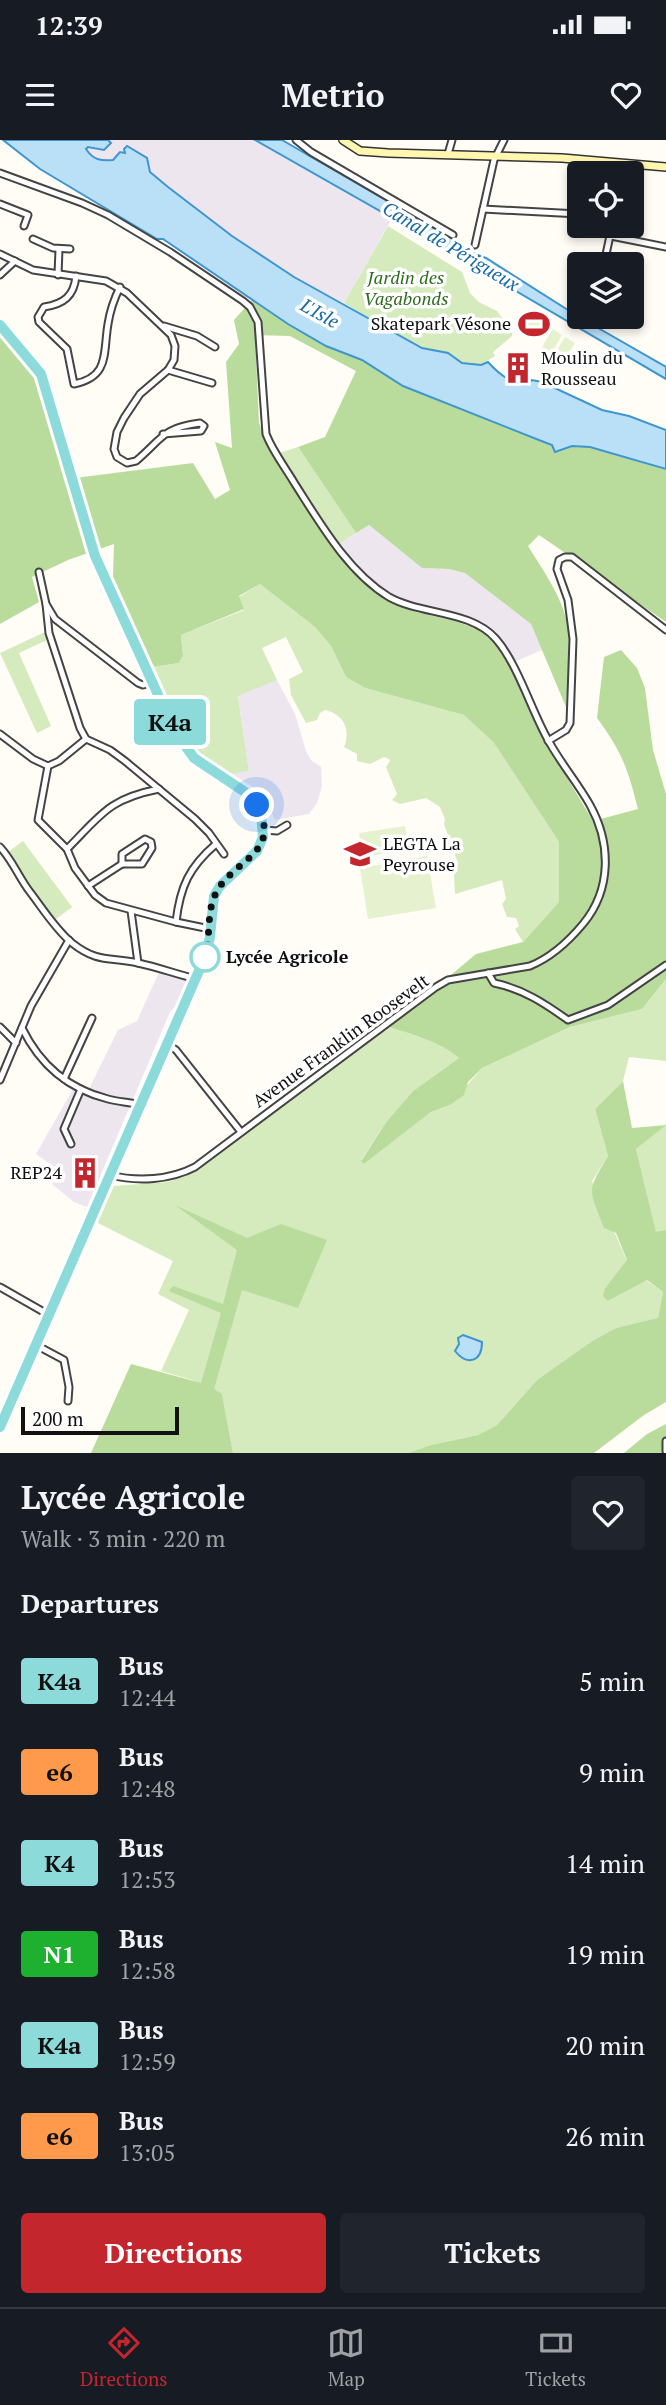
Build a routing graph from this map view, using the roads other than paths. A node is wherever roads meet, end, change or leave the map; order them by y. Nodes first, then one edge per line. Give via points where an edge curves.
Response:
1 (296, 140) edge
2 (343, 140) edge
3 (452, 140) edge
4 (504, 140) edge
5 (448, 154) junction
6 (496, 155) junction
7 (594, 161) edge
8 (644, 165) edge
9 (666, 167) edge
10 (0, 173) edge
11 (0, 204) edge
12 (483, 209) junction
13 (567, 213) edge
14 (24, 226) dead end
15 (453, 235) dead end
16 (621, 238) edge
17 (33, 239) dead end
18 (475, 245) dead end
19 (666, 247) edge
20 (59, 248) junction
21 (70, 249) dead end
22 (0, 254) edge
23 (15, 261) junction
24 (0, 275) edge
25 (58, 275) junction
26 (76, 276) junction
27 (120, 287) junction
28 (0, 325) edge
29 (164, 326) junction
30 (215, 347) dead end
31 (168, 370) junction
32 (212, 383) dead end
33 (163, 435) junction
34 (39, 572) dead end
35 (46, 604) junction
36 (666, 630) edge
37 (151, 683) junction
38 (0, 734) edge
39 (86, 739) junction
40 (548, 741) junction
41 (48, 765) junction
42 (159, 789) junction
43 (287, 825) dead end
44 (264, 830) junction
45 (216, 844) junction
46 (0, 847) edge
47 (67, 849) junction
48 (224, 855) dead end
49 (122, 864) junction
50 (88, 886) junction
51 (131, 911) junction
52 (176, 922) junction
53 (211, 929) junction
54 (69, 940) junction
55 (138, 963) junction
56 (666, 965) edge
57 (488, 973) junction
58 (196, 979) junction
59 (92, 1018) dead end
60 (0, 1027) edge
61 (22, 1028) junction
62 (16, 1043) junction
63 (167, 1044) junction
64 (64, 1079) junction
65 (0, 1080) edge
66 (81, 1089) junction
67 (140, 1105) junction
68 (241, 1132) junction
69 (71, 1144) dead end
70 (110, 1175) junction
71 (0, 1287) edge
72 (49, 1315) junction
73 (36, 1345) junction
74 (68, 1401) dead end
75 (0, 1427) edge
76 (666, 1441) edge
77 (666, 1451) edge

1 - 15 street
2 - 5 main road via 363,151
3 - 5 street
4 - 6 street
5 - 6 main road
6 - 7 main road
6 - 12 street
8 - 9 main road
10 - 40 street, Avenue Franklin Roosevelt via 96,209 250,307 258,322 266,434 308,504 344,555 389,596 479,626 494,637 506,652
11 - 14 street via 28,215
12 - 13 street
12 - 18 street
16 - 19 street
17 - 20 street
20 - 21 street
20 - 25 street
22 - 23 street
23 - 24 street
23 - 25 street
25 - 26 street
26 - 27 street
26 - 27 street via 70,297 44,307 37,317 68,349 74,384 90,379 103,363 111,311
27 - 29 street
28 - 37 main road via 41,374 90,544
29 - 30 street
29 - 31 street via 175,346
31 - 32 street
31 - 33 street via 140,394 124,418 115,453 127,463 136,461
33 - 33 street via 201,431 204,426 184,425
34 - 35 street
35 - 37 street via 68,631 138,684
35 - 39 street via 49,634
36 - 40 street via 572,557 559,561 573,639 570,723
37 - 44 main road via 186,749 248,794 261,814
38 - 41 street
39 - 41 street
39 - 42 street via 110,750
40 - 57 street, Avenue Franklin Roosevelt via 591,807 606,853 605,877 586,920 556,951 530,966
41 - 47 street via 38,820
42 - 45 street via 204,827
42 - 47 street via 131,796 104,811
43 - 44 street via 277,831
44 - 53 main road via 254,854 217,890
45 - 48 street
45 - 52 street via 201,856 184,883
46 - 54 street
47 - 50 street
49 - 49 street via 142,864 151,842 145,839 122,854
49 - 50 street
50 - 51 street via 106,903
51 - 52 street
51 - 55 street
52 - 53 street
53 - 58 main road
54 - 55 street via 95,957
54 - 61 street
55 - 58 street
56 - 57 street via 608,1006 568,1020 534,996 494,984
57 - 68 street, Avenue Franklin Roosevelt via 448,980 436,987
58 - 63 main road
59 - 64 street
60 - 62 street
61 - 62 street
61 - 64 street via 41,1060
62 - 65 street
63 - 67 main road
63 - 68 street
64 - 66 street
66 - 67 street
66 - 69 street via 64,1129
67 - 70 main road
68 - 70 street, Avenue Franklin Roosevelt via 180,1174 163,1178
70 - 72 main road
71 - 72 street
72 - 73 main road
73 - 74 street via 64,1360
73 - 75 main road
76 - 77 street

